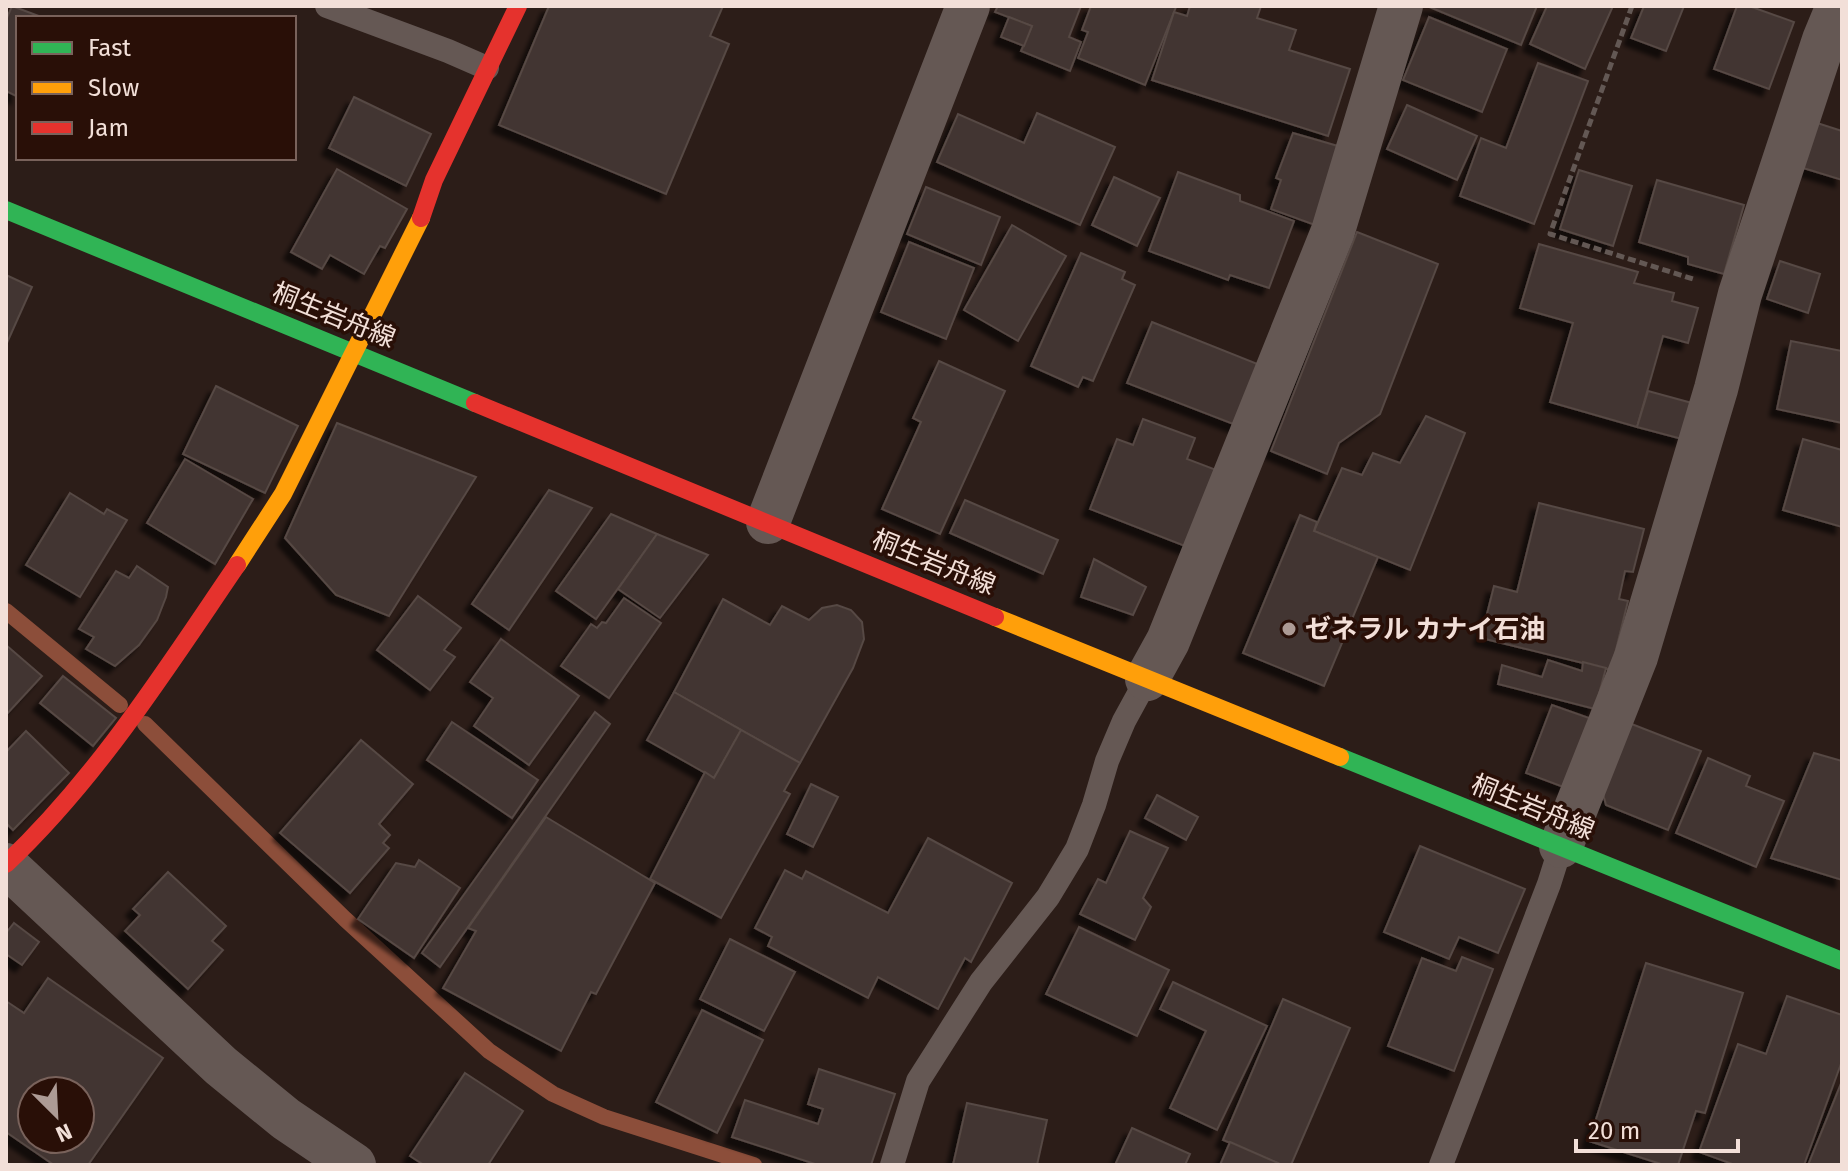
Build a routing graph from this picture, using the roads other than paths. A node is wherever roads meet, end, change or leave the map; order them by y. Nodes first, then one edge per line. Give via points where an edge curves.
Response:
1 (327, 6) edge
2 (518, 6) edge
3 (968, 6) edge
4 (1401, 6) edge
5 (1838, 6) edge
6 (487, 68) junction
7 (6, 210) edge
8 (356, 352) junction
9 (768, 522) junction
10 (1147, 679) junction
11 (1561, 846) junction
12 (6, 865) edge
13 (1842, 961) edge
14 (354, 1165) edge
15 (892, 1165) edge
16 (1441, 1165) edge

1 - 6 lane
2 - 6 main road
3 - 9 street
4 - 10 street via 1333,231 1168,641
5 - 11 street via 1740,294 1636,657
6 - 8 main road
7 - 8 main road, 桐生岩舟線
8 - 9 main road, 桐生岩舟線
8 - 12 main road via 283,494 146,699 83,783
9 - 10 main road, 桐生岩舟線
10 - 11 main road, 桐生岩舟線
10 - 15 lane via 1107,761 1077,849 918,1081
11 - 13 main road, 桐生岩舟線
11 - 16 lane
12 - 14 street via 221,1066

